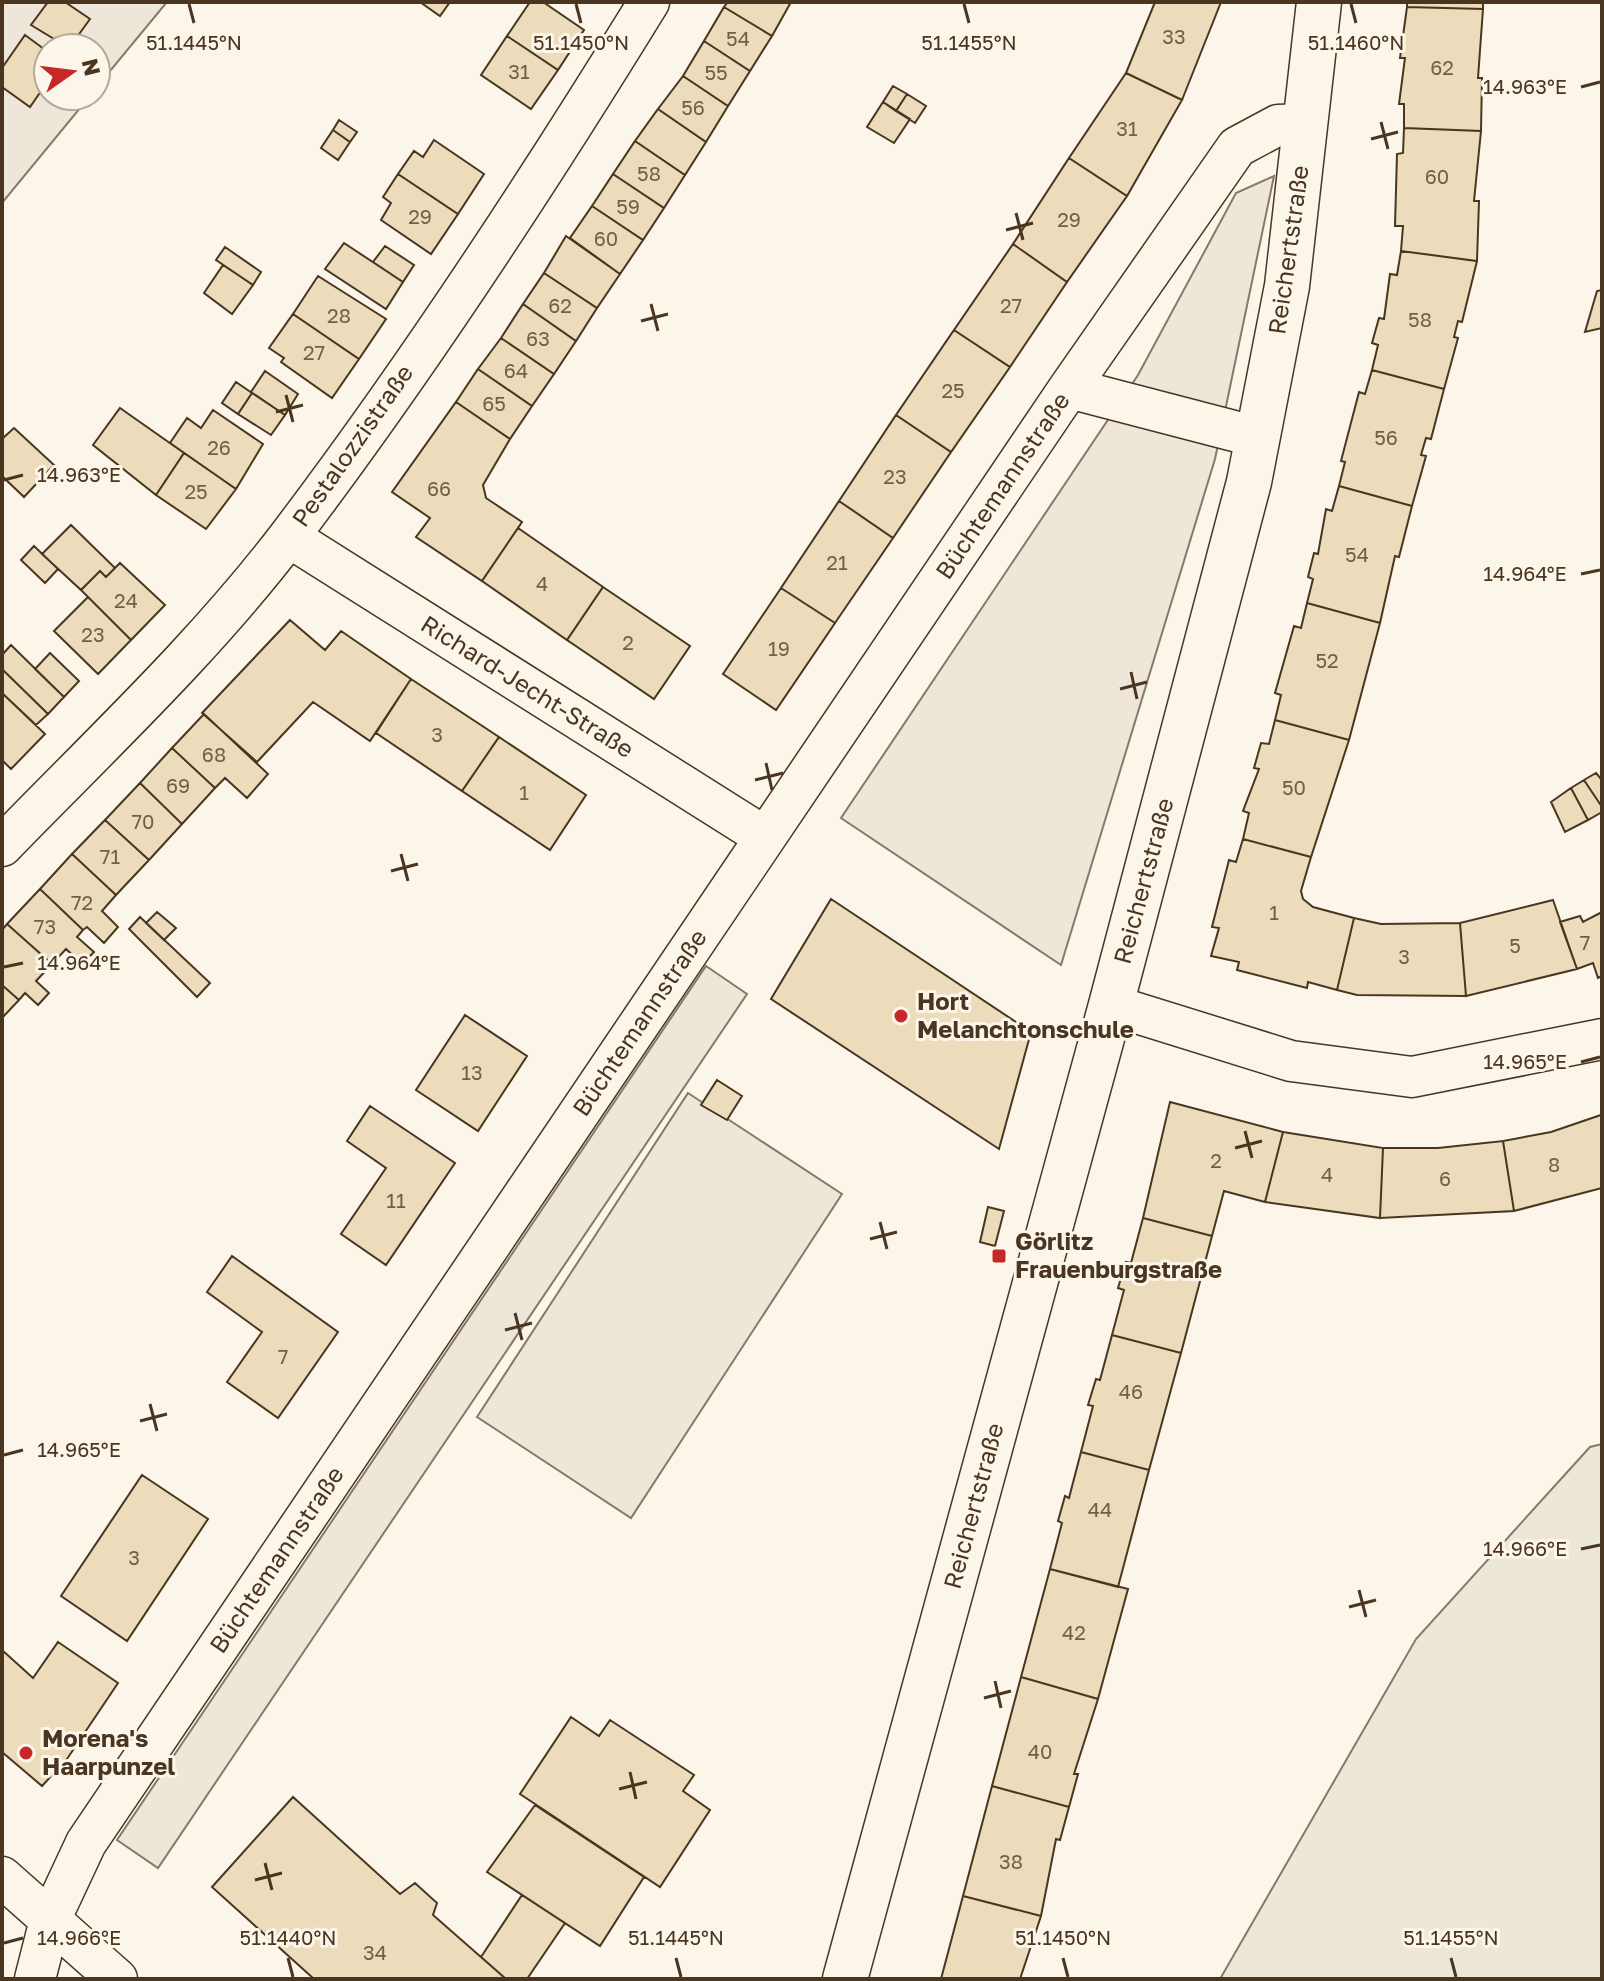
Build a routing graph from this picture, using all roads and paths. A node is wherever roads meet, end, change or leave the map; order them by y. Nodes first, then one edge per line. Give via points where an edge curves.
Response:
1 (649, 2) edge
2 (1319, 2) edge
3 (1306, 124) junction
4 (1069, 388) junction
5 (1257, 437) junction
6 (289, 537) junction
7 (765, 837) junction
8 (2, 846) edge
9 (1111, 1005) junction
10 (1602, 1039) edge
11 (2, 1877) edge
12 (50, 1920) junction
13 (35, 1979) edge
14 (117, 1979) edge
15 (845, 1979) edge

1 - 6 street, Pestalozzistraße via 468,285
2 - 3 main road, Reichertstraße
3 - 4 street, Büchtemannstraße via 1278,125 1237,147
3 - 5 main road, Reichertstraße via 1287,286
4 - 5 street
4 - 7 street, Büchtemannstraße
5 - 9 main road, Reichertstraße
6 - 7 street, Richard-Jecht-Straße
6 - 8 street, Pestalozzistraße via 190,652
7 - 12 street, Büchtemannstraße via 115,1799 86,1843
9 - 10 street via 1291,1061 1412,1077
9 - 15 main road, Reichertstraße
11 - 12 street
12 - 13 street, Büchtemannstraße
12 - 14 street

